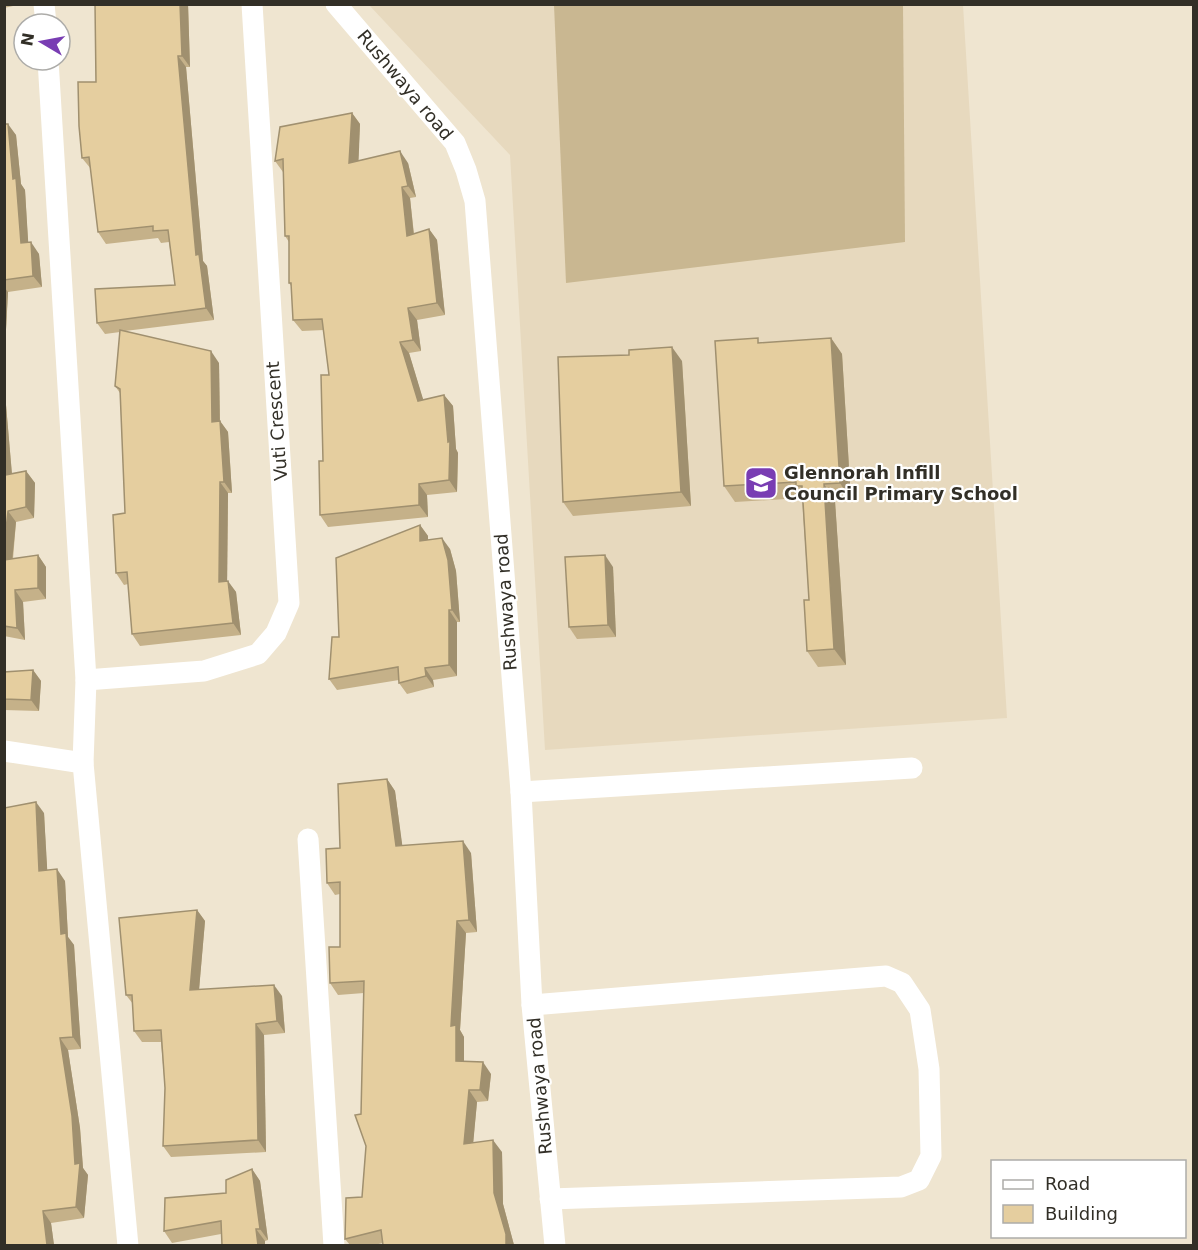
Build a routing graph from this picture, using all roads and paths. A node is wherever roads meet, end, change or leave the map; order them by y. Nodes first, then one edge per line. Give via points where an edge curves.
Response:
1 (252, 4) edge
2 (336, 4) edge
3 (49, 72) edge
4 (86, 680) junction
5 (4, 751) edge
6 (83, 763) junction
7 (912, 768) dead end
8 (521, 792) junction
9 (308, 839) dead end
10 (532, 1005) junction
11 (550, 1199) junction
12 (128, 1245) edge
13 (334, 1245) edge
14 (555, 1245) edge

1 - 4 street, Vuti Crescent via 289,603 276,633 258,654 204,671
2 - 8 street, Rushwaya road via 455,143 475,201
3 - 4 street
4 - 6 street
5 - 6 street
6 - 12 street
7 - 8 street
8 - 10 street, Rushwaya road
9 - 13 street
10 - 11 street, Rushwaya road
10 - 11 street via 886,976 902,983 920,1011 929,1068 931,1156 919,1180 901,1187
11 - 14 street, Rushwaya road

